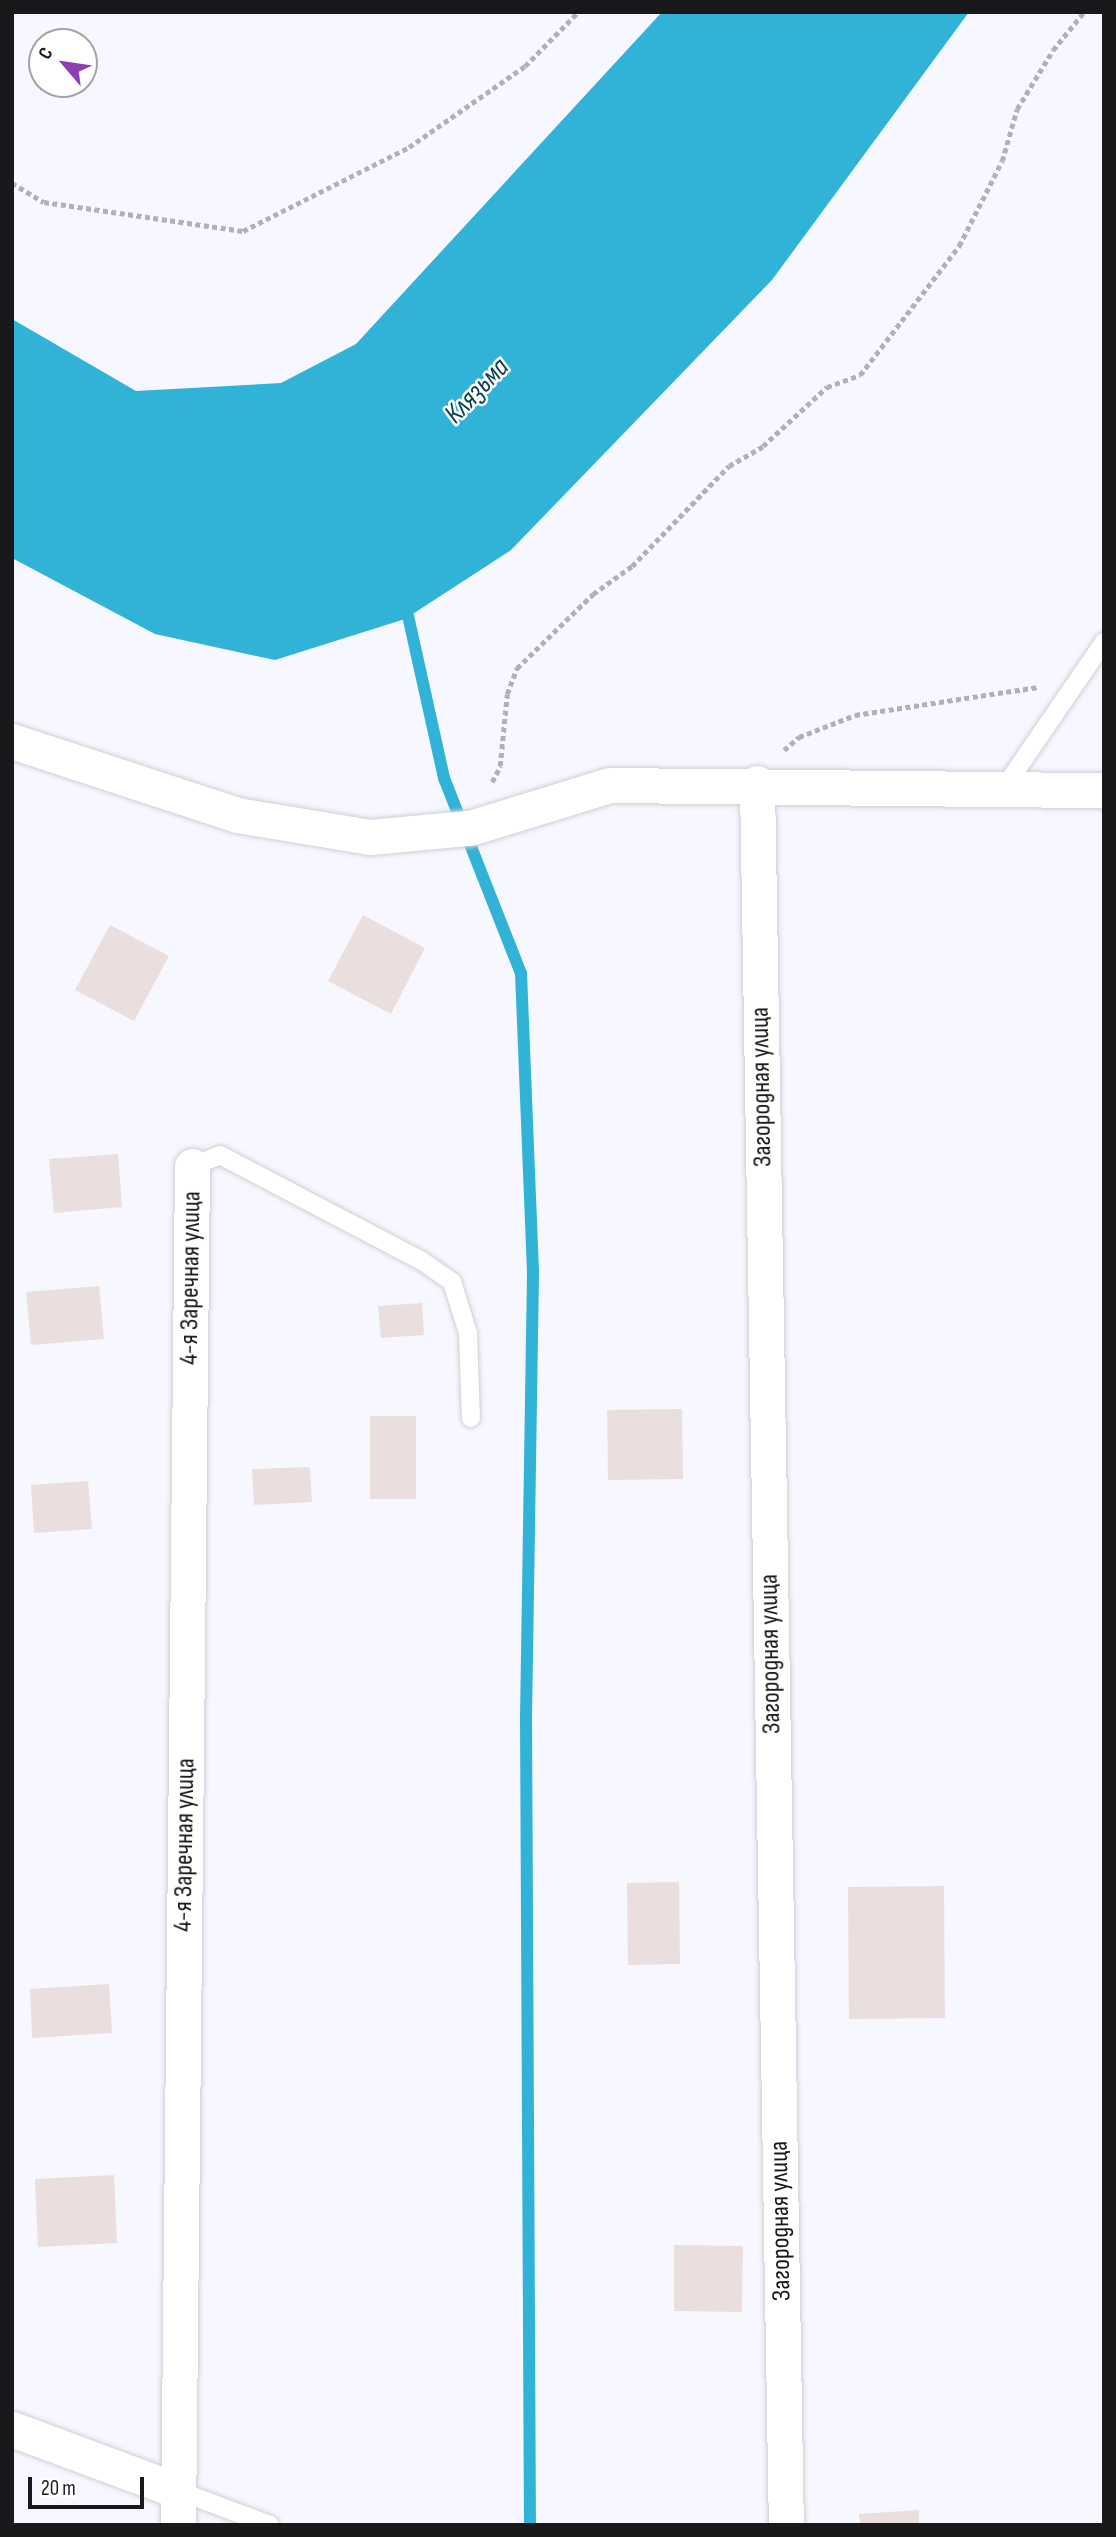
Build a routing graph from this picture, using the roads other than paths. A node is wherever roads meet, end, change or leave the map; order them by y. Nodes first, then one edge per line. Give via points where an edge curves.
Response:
1 (1104, 642) edge
2 (12, 741) edge
3 (757, 783) junction
4 (1004, 788) junction
5 (1104, 790) edge
6 (192, 1166) joint
7 (471, 1418) dead end
8 (12, 2429) edge
9 (179, 2508) edge
10 (270, 2525) edge
11 (786, 2525) edge

1 - 4 lane
2 - 3 street via 237,815 370,837 462,830 610,785
3 - 4 street
3 - 11 street, Загородная улица
4 - 5 street
6 - 7 lane via 220,1155 422,1261 452,1282 468,1333
6 - 9 street, 4-я Заречная улица
8 - 9 street
9 - 10 lane

